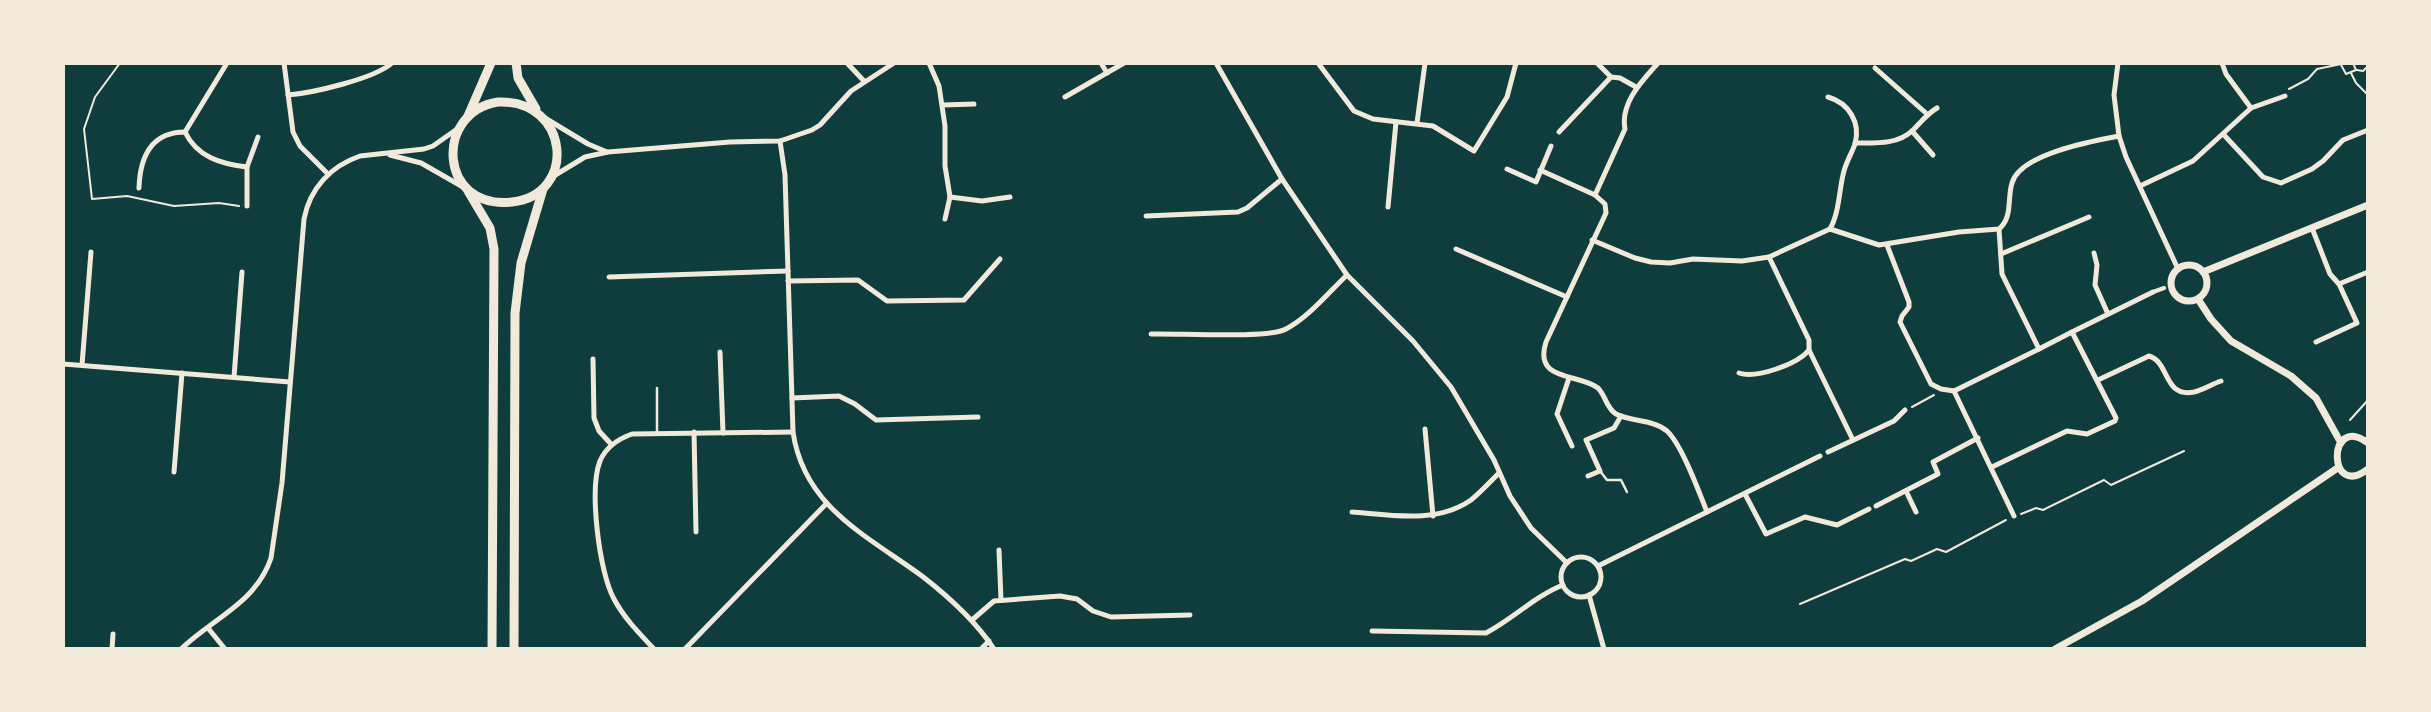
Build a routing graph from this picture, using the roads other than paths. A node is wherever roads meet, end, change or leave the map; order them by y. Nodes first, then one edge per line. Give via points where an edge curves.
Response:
1 (227, 63) edge
2 (284, 63) edge
3 (392, 63) edge
4 (491, 63) edge
5 (516, 63) edge
6 (847, 63) edge
7 (894, 63) edge
8 (929, 63) edge
9 (1101, 63) edge
10 (1124, 63) edge
11 (1216, 63) edge
12 (1318, 63) edge
13 (1425, 63) edge
14 (1516, 63) edge
15 (1597, 63) edge
16 (1658, 63) edge
17 (2118, 63) edge
18 (2222, 63) edge
19 (1875, 68) dead end
20 (1107, 73) junction
21 (1611, 77) junction
22 (864, 81) junction
23 (1636, 87) junction
24 (288, 95) junction
25 (2285, 96) road end
26 (1065, 97) dead end
27 (1828, 97) dead end
28 (975, 104) dead end
29 (943, 105) junction
30 (1937, 108) dead end
31 (2251, 108) junction
32 (539, 114) junction
33 (1927, 114) junction
34 (467, 118) junction
35 (1396, 122) junction
36 (1418, 124) junction
37 (460, 127) junction
38 (2368, 130) edge
39 (1912, 131) junction
40 (186, 132) junction
41 (1559, 132) dead end
42 (2224, 135) junction
43 (2119, 136) junction
44 (258, 137) dead end
45 (780, 141) junction
46 (1855, 143) junction
47 (1551, 146) dead end
48 (608, 152) junction
49 (383, 153) junction
50 (1933, 155) dead end
51 (247, 167) junction
52 (1507, 169) dead end
53 (1541, 170) junction
54 (328, 174) junction
55 (551, 177) junction
56 (1282, 179) junction
57 (2140, 187) junction
58 (139, 188) dead end
59 (466, 189) junction
60 (543, 189) junction
61 (1595, 195) junction
62 (950, 197) junction
63 (1010, 197) dead end
64 (2368, 205) edge
65 (247, 206) dead end
66 (1388, 207) dead end
67 (1146, 216) dead end
68 (2089, 217) dead end
69 (945, 219) dead end
70 (2312, 228) junction
71 (1830, 229) junction
72 (2000, 229) junction
73 (1592, 240) junction
74 (1887, 245) junction
75 (1456, 248) dead end
76 (90, 252) dead end
77 (2094, 253) dead end
78 (2001, 254) junction
79 (1769, 257) junction
80 (1000, 259) dead end
81 (2178, 269) junction
82 (788, 271) junction
83 (242, 272) dead end
84 (2203, 272) junction
85 (2368, 272) edge
86 (1347, 275) junction
87 (609, 277) dead end
88 (788, 281) junction
89 (2339, 284) junction
90 (2164, 288) dead end
91 (2153, 292) joint
92 (1567, 297) junction
93 (2198, 299) junction
94 (2108, 314) junction
95 (2072, 332) junction
96 (1150, 334) dead end
97 (2316, 342) dead end
98 (2039, 349) junction
99 (1809, 350) junction
100 (720, 352) dead end
101 (593, 359) dead end
102 (63, 364) edge
103 (82, 365) junction
104 (182, 373) junction
105 (1739, 373) dead end
106 (234, 377) junction
107 (1569, 378) junction
108 (2098, 380) junction
109 (2221, 381) dead end
110 (290, 382) junction
111 (657, 388) dead end
112 (1954, 391) junction
113 (792, 398) junction
114 (1905, 410) road end
115 (1621, 416) junction
116 (978, 417) dead end
117 (1425, 429) dead end
118 (694, 432) junction
119 (793, 432) junction
120 (657, 433) junction
121 (723, 433) junction
122 (1978, 438) junction
123 (1853, 440) junction
124 (2341, 443) junction
125 (2368, 443) edge
126 (611, 444) junction
127 (1572, 446) dead end
128 (1828, 452) joint
129 (1820, 456) joint
130 (1992, 467) junction
131 (2339, 467) junction
132 (2368, 470) edge
133 (1600, 471) junction
134 (173, 472) dead end
135 (1499, 473) junction
136 (1588, 476) dead end
137 (1906, 491) junction
138 (1627, 492) dead end
139 (1745, 495) junction
140 (826, 504) junction
141 (1352, 512) dead end
142 (1707, 512) junction
143 (1916, 512) dead end
144 (1433, 516) junction
145 (2014, 516) road end
146 (696, 532) dead end
147 (999, 550) dead end
148 (1567, 563) junction
149 (1598, 566) junction
150 (1563, 585) junction
151 (1589, 595) junction
152 (1001, 600) junction
153 (1190, 615) dead end
154 (972, 620) junction
155 (208, 628) junction
156 (1372, 631) dead end
157 (113, 634) dead end
158 (989, 641) junction
159 (112, 649) edge
160 (181, 649) edge
161 (225, 649) edge
162 (492, 649) edge
163 (514, 649) edge
164 (654, 649) edge
165 (685, 649) edge
166 (981, 649) edge
167 (994, 649) edge
168 (1604, 649) edge
169 (2055, 649) edge

1 - 40 street
2 - 24 street
3 - 24 street via 361,78
4 - 34 main road
5 - 32 main road via 518,78
6 - 22 street
7 - 22 street
8 - 29 street
9 - 20 street
10 - 20 street
11 - 56 street
12 - 35 street via 1354,111
13 - 36 street
14 - 36 street via 1507,97 1474,151 1433,126
15 - 21 street
16 - 23 street
17 - 43 street via 2114,95
18 - 31 street
19 - 33 street
20 - 26 street
21 - 23 street
21 - 41 street
22 - 45 street via 820,125
23 - 61 street via 1623,118 1625,129
24 - 54 street via 296,140
25 - 31 street
27 - 46 street via 1849,109 1856,128
28 - 29 street
29 - 62 street
30 - 33 street
31 - 42 street
32 - 34 main road via 516,103 498,102
32 - 48 street
32 - 55 main road via 550,127 556,149
33 - 39 street
34 - 37 main road
35 - 36 street
35 - 66 street
37 - 49 street via 433,146
37 - 59 main road via 454,163
38 - 42 street via 2343,140 2312,169 2281,183 2263,177
39 - 46 street via 1892,142
39 - 50 street
40 - 51 street via 207,157
40 - 58 street via 170,133 153,144 141,167
42 - 57 street via 2193,161
43 - 57 street
43 - 72 street via 2060,150 2022,169 2013,179 2008,217
44 - 51 street
45 - 48 street
45 - 82 street
46 - 71 street
47 - 53 street
48 - 55 street via 585,157
49 - 54 street via 353,159
49 - 59 street via 421,163
51 - 65 street
52 - 53 street via 1536,182
53 - 61 street
54 - 110 street via 306,208
55 - 60 main road
56 - 67 street via 1238,212
56 - 86 street
57 - 81 street
59 - 60 main road via 508,202
59 - 162 main road via 490,228 494,249
60 - 163 main road via 523,254 516,303
61 - 73 street via 1605,204 1606,213
62 - 63 street via 982,201
62 - 69 street
64 - 70 street
68 - 78 street
70 - 84 street
70 - 89 street via 2330,274
71 - 74 street
71 - 79 street
72 - 74 street
72 - 78 street
73 - 79 street via 1660,263
73 - 92 street
74 - 112 street via 1909,303 1900,323 1931,384
75 - 92 street
76 - 103 street
77 - 94 street via 2095,285
78 - 98 street via 2002,274
79 - 99 street via 1809,340
80 - 88 street via 964,300 887,301 858,281
81 - 84 street via 2191,265
81 - 93 street via 2171,284 2176,295
82 - 87 street
82 - 88 street
83 - 106 street
84 - 93 street via 2206,289
85 - 89 street
86 - 96 street via 1284,331
86 - 135 street via 1451,387
88 - 113 street
89 - 97 street via 2357,323
90 - 91 street
91 - 94 street
92 - 107 street via 1544,355 1548,367
93 - 124 street via 2231,341 2291,376 2316,398
94 - 95 street
95 - 98 street
95 - 108 street
98 - 112 street
99 - 105 street via 1765,373
99 - 123 street
100 - 121 street
101 - 126 street via 594,418
102 - 103 street
103 - 104 street
104 - 106 street
104 - 134 street
106 - 110 street
107 - 115 street via 1597,388 1609,408
107 - 127 street via 1557,414
108 - 109 street via 2149,356 2158,360 2178,390 2193,392
108 - 130 street via 2115,421 2087,434 2067,431
110 - 155 street via 279,512 268,567 251,593
111 - 120 lane
112 - 122 street
113 - 116 street via 839,396 876,420
113 - 119 street
114 - 123 street via 1894,421
115 - 133 street via 1614,428 1586,440
115 - 142 street via 1668,432
117 - 144 street
118 - 120 street
118 - 121 street
118 - 146 street
119 - 121 street
119 - 140 street via 803,468
120 - 126 street via 632,434
122 - 130 street
122 - 137 street via 1933,461 1938,474
123 - 128 street
124 - 125 street via 2356,438
124 - 131 street via 2336,452
126 - 164 street via 599,464 597,481 602,567 627,621
128 - 129 street
129 - 139 street
130 - 145 street
131 - 132 street via 2352,475
131 - 169 street via 2142,601
133 - 136 street
133 - 138 lane via 1608,480 1621,480
135 - 144 street via 1471,500
135 - 148 street via 1531,528
137 - 139 street via 1837,525 1805,517 1767,537
137 - 143 street
139 - 142 street
140 - 154 street via 940,590
140 - 165 street
141 - 144 street
142 - 149 street
147 - 152 street
148 - 149 street via 1583,557
148 - 150 street
149 - 151 street via 1600,583
150 - 151 street via 1571,594
150 - 156 street via 1486,633
151 - 168 street
152 - 153 street via 1070,597 1111,617
152 - 154 street via 988,604
154 - 158 street
155 - 160 street
155 - 161 street
157 - 159 street
158 - 166 street
158 - 167 street

